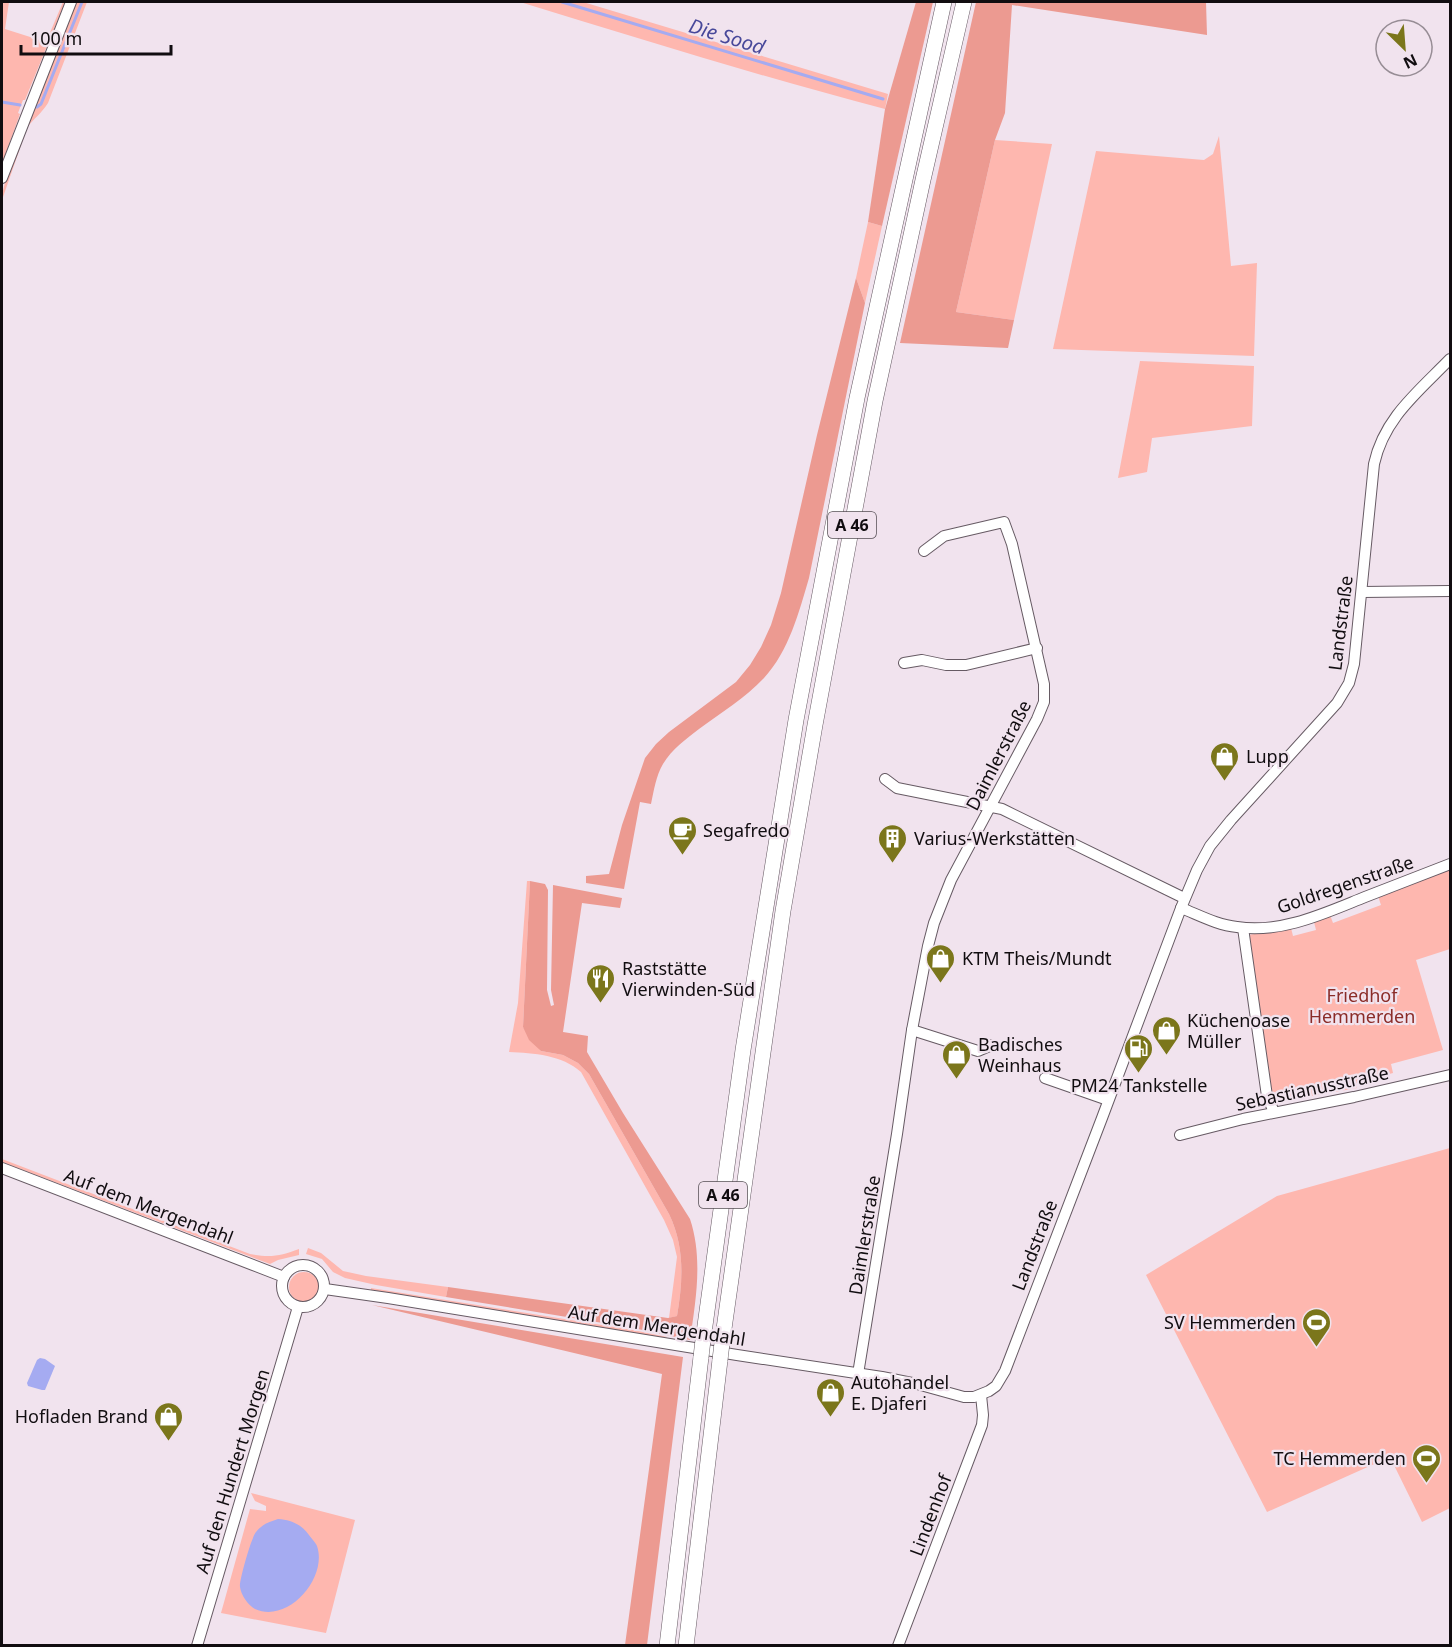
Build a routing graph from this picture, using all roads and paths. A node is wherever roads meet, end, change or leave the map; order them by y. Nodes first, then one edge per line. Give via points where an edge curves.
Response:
1 (71, 2) edge
2 (944, 2) edge
3 (964, 2) edge
4 (2, 178) edge
5 (1450, 359) edge
6 (924, 551) dead end
7 (1450, 591) edge
8 (1362, 592) junction
9 (1037, 648) junction
10 (904, 663) dead end
11 (885, 779) dead end
12 (992, 806) junction
13 (1450, 864) edge
14 (1182, 903) junction
15 (1243, 928) junction
16 (912, 1030) junction
17 (992, 1045) dead end
18 (1450, 1075) edge
19 (1045, 1078) dead end
20 (1108, 1100) junction
21 (1274, 1112) junction
22 (1180, 1135) dead end
23 (2, 1168) edge
24 (284, 1277) junction
25 (325, 1289) junction
26 (298, 1307) junction
27 (858, 1374) junction
28 (981, 1395) junction
29 (197, 1646) edge
30 (667, 1646) edge
31 (686, 1646) edge
32 (898, 1646) edge

1 - 4 street
2 - 30 highway, A 46, bridge via 857,398 803,686 744,1038
3 - 31 highway, A 46, bridge via 875,401 781,922 722,1343
5 - 8 street, Landstraße via 1398,412 1379,447
6 - 9 street, Daimlerstraße via 944,536 1004,522
7 - 8 street
8 - 14 street, Landstraße via 1353,671 1346,690 1217,838
9 - 10 street via 966,664 921,660
9 - 12 street, Daimlerstraße via 1045,689 1042,706
11 - 12 street, Goldregenstraße via 897,788
12 - 14 street, Goldregenstraße
12 - 16 street, Daimlerstraße via 938,912
13 - 15 street, Goldregenstraße via 1311,918 1273,927
14 - 15 street, Goldregenstraße via 1222,924
14 - 20 street, Landstraße
15 - 21 street via 1267,1096
16 - 17 street via 978,1051
16 - 27 street, Daimlerstraße
18 - 21 street, Sebastianusstraße
19 - 20 street
20 - 28 street, Landstraße via 1005,1371 996,1386
21 - 22 street, Sebastianusstraße
23 - 24 street, Auf dem Mergendahl
24 - 25 street via 293,1267 307,1265 323,1276
24 - 26 street via 284,1296
25 - 26 street via 312,1306
25 - 27 street, Auf dem Mergendahl
26 - 29 street, Auf den Hundert Morgen
27 - 28 street, Auf dem Mergendahl via 917,1384 961,1397
28 - 32 street, Lindenhof via 982,1425

